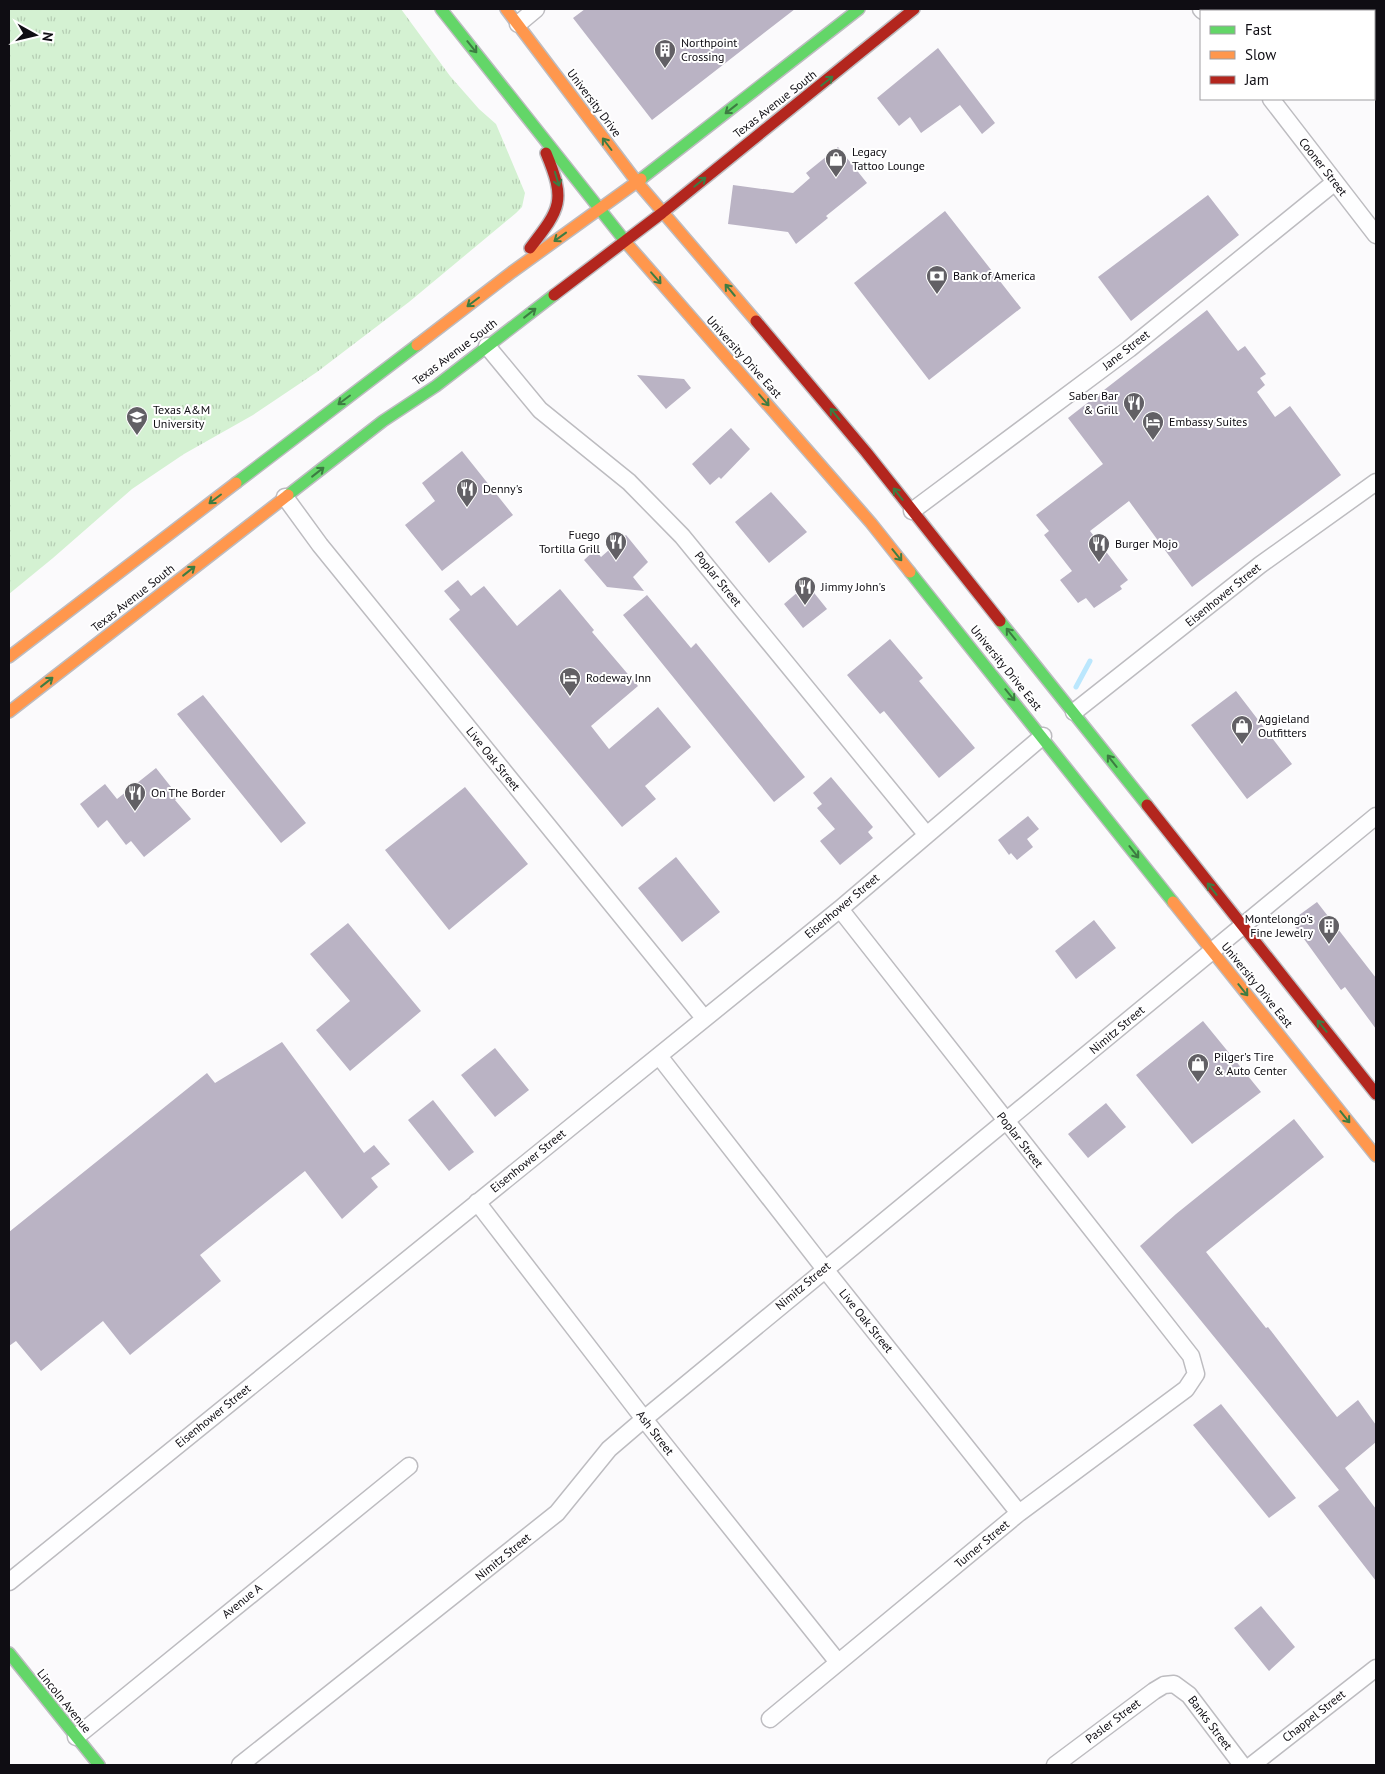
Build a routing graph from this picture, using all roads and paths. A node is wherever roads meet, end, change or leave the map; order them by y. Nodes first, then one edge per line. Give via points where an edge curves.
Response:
1 (441, 9) edge
2 (506, 9) edge
3 (536, 9) edge
4 (914, 9) edge
5 (849, 12) edge
6 (518, 24) junction
7 (1272, 100) edge
8 (530, 119) junction
9 (637, 182) junction
10 (1335, 182) junction
11 (599, 208) junction
12 (662, 213) junction
13 (1376, 235) edge
14 (624, 241) junction
15 (512, 272) junction
16 (487, 346) junction
17 (1376, 482) edge
18 (285, 497) junction
19 (912, 512) junction
20 (9, 657) edge
21 (9, 712) edge
22 (1074, 712) junction
23 (1043, 736) junction
24 (1376, 816) edge
25 (926, 834) junction
26 (840, 909) junction
27 (1243, 927) junction
28 (1213, 952) junction
29 (704, 1018) junction
30 (660, 1056) junction
31 (1376, 1094) edge
32 (1005, 1122) junction
33 (1376, 1156) edge
34 (477, 1202) junction
35 (824, 1268) junction
36 (1196, 1374) joint
37 (644, 1419) junction
38 (409, 1466) dead end
39 (1019, 1513) junction
40 (9, 1582) edge
41 (9, 1653) edge
42 (837, 1661) junction
43 (1376, 1668) edge
44 (1174, 1684) joint
45 (770, 1719) dead end
46 (76, 1737) junction
47 (99, 1765) edge
48 (240, 1765) edge
49 (1055, 1765) edge
50 (1242, 1765) edge
51 (1252, 1765) edge

1 -> 8 main road
2 - 6 main road, University Drive
3 - 6 street
12 -> 4 main road, Texas Avenue South
5 -> 9 main road, Texas Avenue South
9 -> 6 main road, University Drive
7 - 10 street, Cooner Street
8 - 11 main road
8 -> 15 main road via 557,178 560,194 551,224
9 - 11 main road, Texas Avenue South
9 - 12 main road, University Drive
10 - 13 street, Cooner Street
10 - 19 street, Jane Street via 1129,349
11 - 14 main road, University Drive East
11 -> 15 main road, Texas Avenue South
12 - 14 main road, Texas Avenue South
19 -> 12 main road, University Drive East via 818,394
16 -> 14 main road, Texas Avenue South
14 -> 23 main road, University Drive East via 871,523
15 -> 20 main road, Texas Avenue South
18 -> 16 main road, Texas Avenue South
16 - 25 street, Poplar Street via 540,410 629,482 682,536
17 - 22 street, Eisenhower Street via 1260,565
21 -> 18 main road, Texas Avenue South
18 - 29 street, Live Oak Street via 320,545
22 -> 19 main road, University Drive East
27 -> 22 main road, University Drive East
23 - 25 street, Eisenhower Street
23 -> 28 main road, University Drive East
24 - 27 street, Nimitz Street
25 - 26 street, Eisenhower Street
26 - 29 street, Eisenhower Street
26 - 32 street, Poplar Street
27 - 28 street, Nimitz Street
31 -> 27 main road, University Drive East
28 - 32 street, Nimitz Street
28 -> 33 main road, University Drive East
29 - 30 street, Eisenhower Street
30 - 34 street, Eisenhower Street
30 - 35 street, Live Oak Street
32 - 35 street, Nimitz Street
32 - 36 street, Poplar Street via 1191,1356
34 - 37 street, Ash Street
34 - 40 street, Eisenhower Street
35 - 37 street, Nimitz Street
35 - 39 street, Live Oak Street
36 - 39 street, Turner Street via 1186,1389
37 - 42 street, Ash Street
37 - 48 street, Nimitz Street via 609,1450 557,1513
38 - 46 street, Avenue A
39 - 42 street, Turner Street
41 - 46 main road, Lincoln Avenue
42 - 45 street, Turner Street
43 - 51 street, Chappel Street
44 - 49 street, Pasler Street via 1154,1690
44 - 50 street, Banks Street via 1189,1695
46 - 47 main road, Lincoln Avenue

